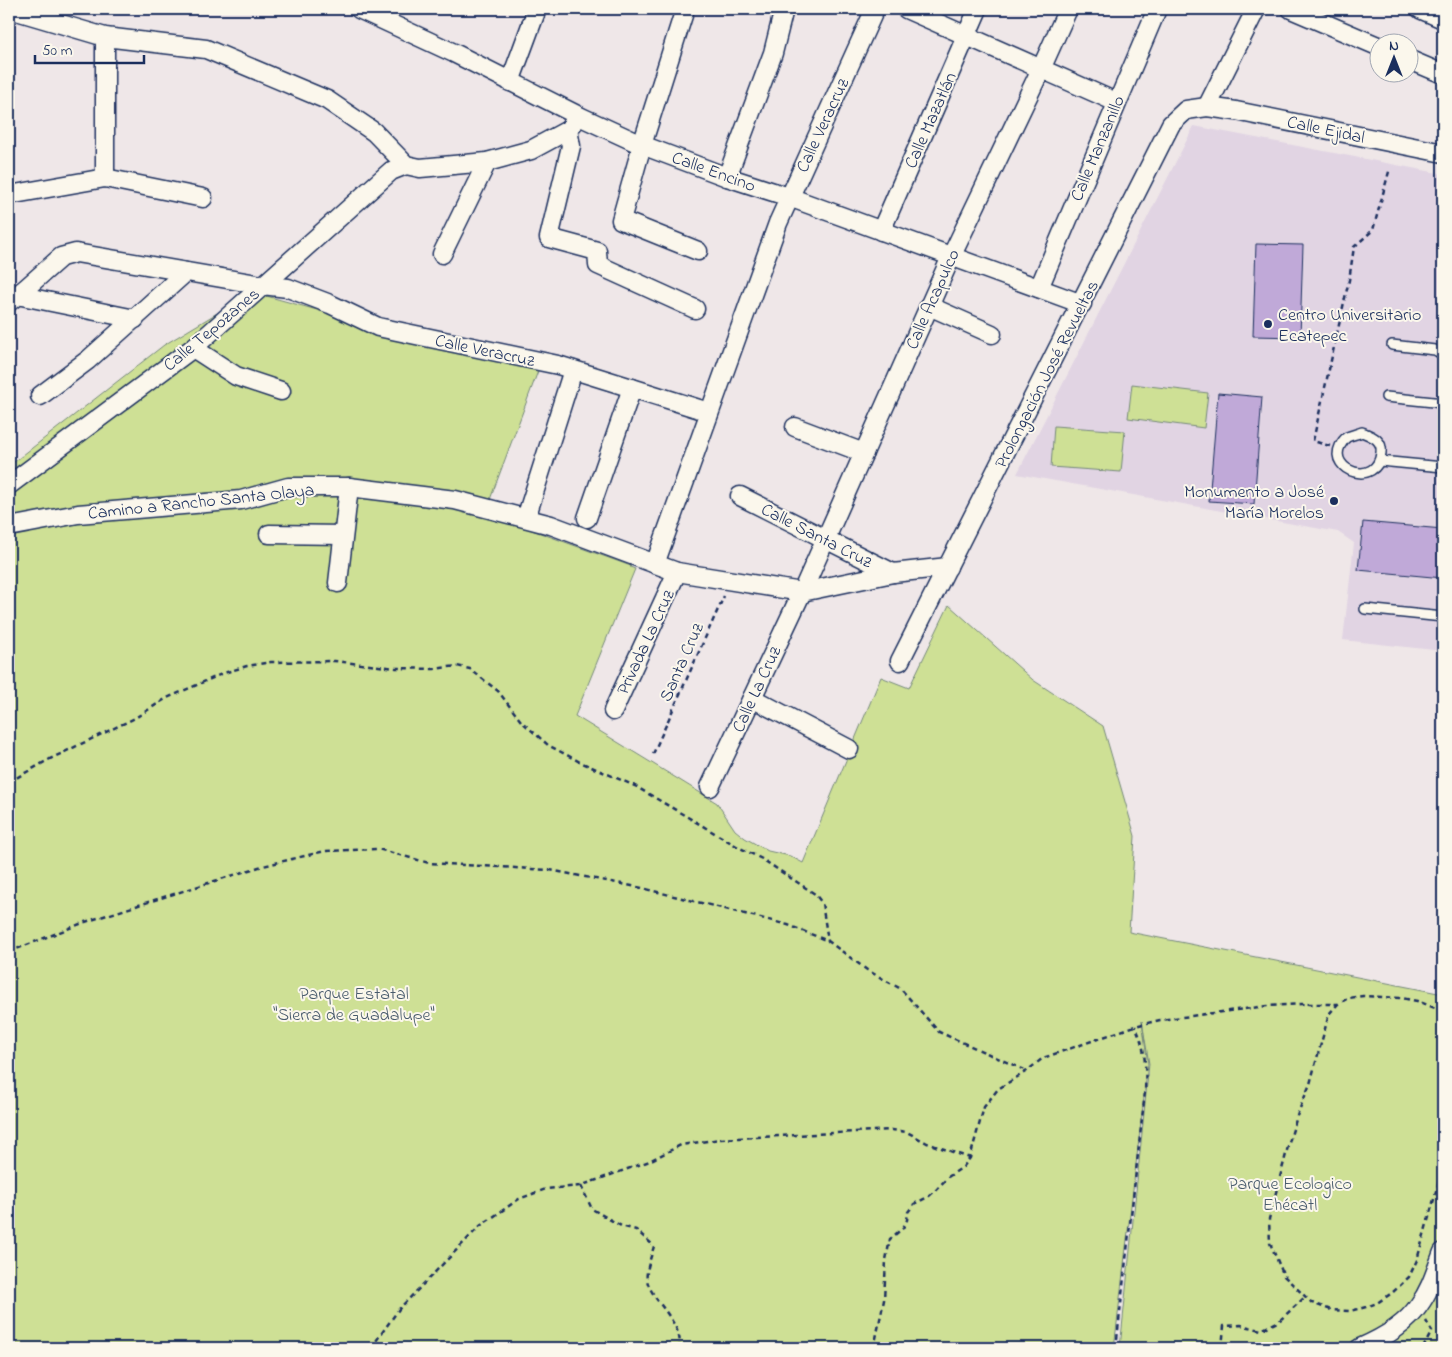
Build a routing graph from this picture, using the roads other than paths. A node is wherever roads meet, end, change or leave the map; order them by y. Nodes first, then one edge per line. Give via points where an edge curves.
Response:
1 (10, 9) edge
2 (359, 9) edge
3 (537, 9) edge
4 (685, 9) edge
5 (784, 9) edge
6 (875, 9) edge
7 (906, 9) edge
8 (978, 9) edge
9 (1068, 9) edge
10 (1157, 9) edge
11 (1256, 9) edge
12 (1291, 9) edge
13 (1420, 9) edge
14 (1443, 19) edge
15 (967, 36) junction
16 (105, 37) junction
17 (1370, 43) edge
18 (1420, 64) edge
19 (1041, 69) junction
20 (1443, 74) edge
21 (510, 82) junction
22 (1116, 102) junction
23 (1207, 108) junction
24 (573, 123) junction
25 (642, 145) junction
26 (1443, 153) edge
27 (487, 162) junction
28 (406, 165) junction
29 (727, 177) junction
30 (105, 178) junction
31 (9, 195) edge
32 (789, 197) junction
33 (203, 198) dead end
34 (882, 231) junction
35 (698, 251) dead end
36 (442, 254) dead end
37 (951, 257) junction
38 (186, 272) junction
39 (262, 285) junction
40 (1038, 288) junction
41 (13, 298) edge
42 (1082, 304) junction
43 (929, 306) junction
44 (695, 309) dead end
45 (135, 319) junction
46 (992, 334) dead end
47 (1392, 345) dead end
48 (193, 348) junction
49 (1443, 355) edge
50 (573, 370) junction
51 (632, 388) junction
52 (281, 392) dead end
53 (40, 396) dead end
54 (1386, 397) dead end
55 (1443, 403) edge
56 (710, 412) junction
57 (795, 427) dead end
58 (864, 453) junction
59 (1380, 461) junction
60 (1443, 467) edge
61 (9, 485) edge
62 (349, 488) junction
63 (740, 496) dead end
64 (526, 518) junction
65 (586, 518) dead end
66 (9, 526) edge
67 (269, 534) dead end
68 (343, 535) junction
69 (825, 539) junction
70 (655, 564) junction
71 (948, 567) junction
72 (677, 572) junction
73 (893, 573) junction
74 (338, 583) dead end
75 (802, 592) junction
76 (1365, 609) dead end
77 (1443, 617) edge
78 (900, 661) dead end
79 (752, 698) junction
80 (613, 711) dead end
81 (849, 749) dead end
82 (710, 787) dead end
83 (1443, 1252) edge
84 (1360, 1348) edge

1 - 16 street
2 - 21 street, Calle Encino
3 - 21 street
4 - 25 street
5 - 29 street via 773,53
6 - 32 street, Calle Veracruz
7 - 15 street
8 - 15 street, Calle Mazatlán
9 - 19 street, Calle Acapulco
10 - 22 street, Calle Manzanillo
11 - 23 street
12 - 17 street
13 - 14 street
15 - 19 street
15 - 34 street, Calle Mazatlán
16 - 28 street via 206,49 327,100 374,132
16 - 30 street
18 - 20 street
19 - 22 street
19 - 37 street, Calle Acapulco
21 - 24 street, Calle Encino
22 - 40 street, Calle Manzanillo
23 - 26 street, Calle Ejidal
23 - 42 street, Prolongación José Revueltas via 1186,110 1171,124
24 - 25 street, Calle Encino
24 - 27 street via 531,150
24 - 44 street via 571,146 549,238 597,251 598,264
25 - 29 street, Calle Encino
25 - 35 street via 621,220
27 - 28 street via 420,168
27 - 36 street
28 - 39 street, Calle Tepozanes via 391,171
29 - 32 street, Calle Encino
30 - 31 street
30 - 33 street
32 - 34 street, Calle Encino
32 - 56 street, Calle Veracruz
34 - 37 street, Calle Encino
37 - 40 street, Calle Encino
37 - 43 street, Calle Acapulco
38 - 39 street, Calle Veracruz
38 - 41 street, Calle Veracruz via 76,253 60,257
38 - 45 street
39 - 48 street, Calle Tepozanes
39 - 50 street, Calle Veracruz via 288,288 378,327
40 - 42 street, Calle Encino
41 - 45 street
42 - 71 street, Prolongación José Revueltas
43 - 46 street
43 - 58 street, Calle Acapulco
45 - 53 street
47 - 49 lane via 1435,350
48 - 52 street via 236,376
48 - 61 street, Calle Tepozanes
50 - 51 street, Calle Veracruz
50 - 64 street
51 - 56 street, Calle Veracruz
51 - 65 street
54 - 55 lane
56 - 70 street, Calle Veracruz
57 - 58 street
58 - 69 street, Calle Acapulco
59 - 59 lane via 1371,471 1358,474 1342,464 1339,448 1345,438 1362,432 1376,438 1382,449
59 - 60 lane
62 - 64 street, Camino a Rancho Santa Olaya via 455,500
62 - 66 street, Camino a Rancho Santa Olaya via 288,488 241,500 78,514
62 - 68 street
63 - 69 street, Calle Santa Cruz
64 - 70 street, Camino a Rancho Santa Olaya
67 - 68 street
68 - 74 street
69 - 73 street, Calle Santa Cruz
69 - 75 street, Calle Acapulco
70 - 72 street, Camino a Rancho Santa Olaya
71 - 73 street, Camino a Rancho Santa Olaya
71 - 78 street, Prolongación José Revueltas
72 - 75 street, Camino a Rancho Santa Olaya
72 - 80 street, Privada La Cruz
73 - 75 street, Camino a Rancho Santa Olaya
75 - 79 street, Calle La Cruz
76 - 77 lane
79 - 81 street
79 - 82 street, Calle La Cruz
83 - 84 street via 1419,1306 1403,1322

